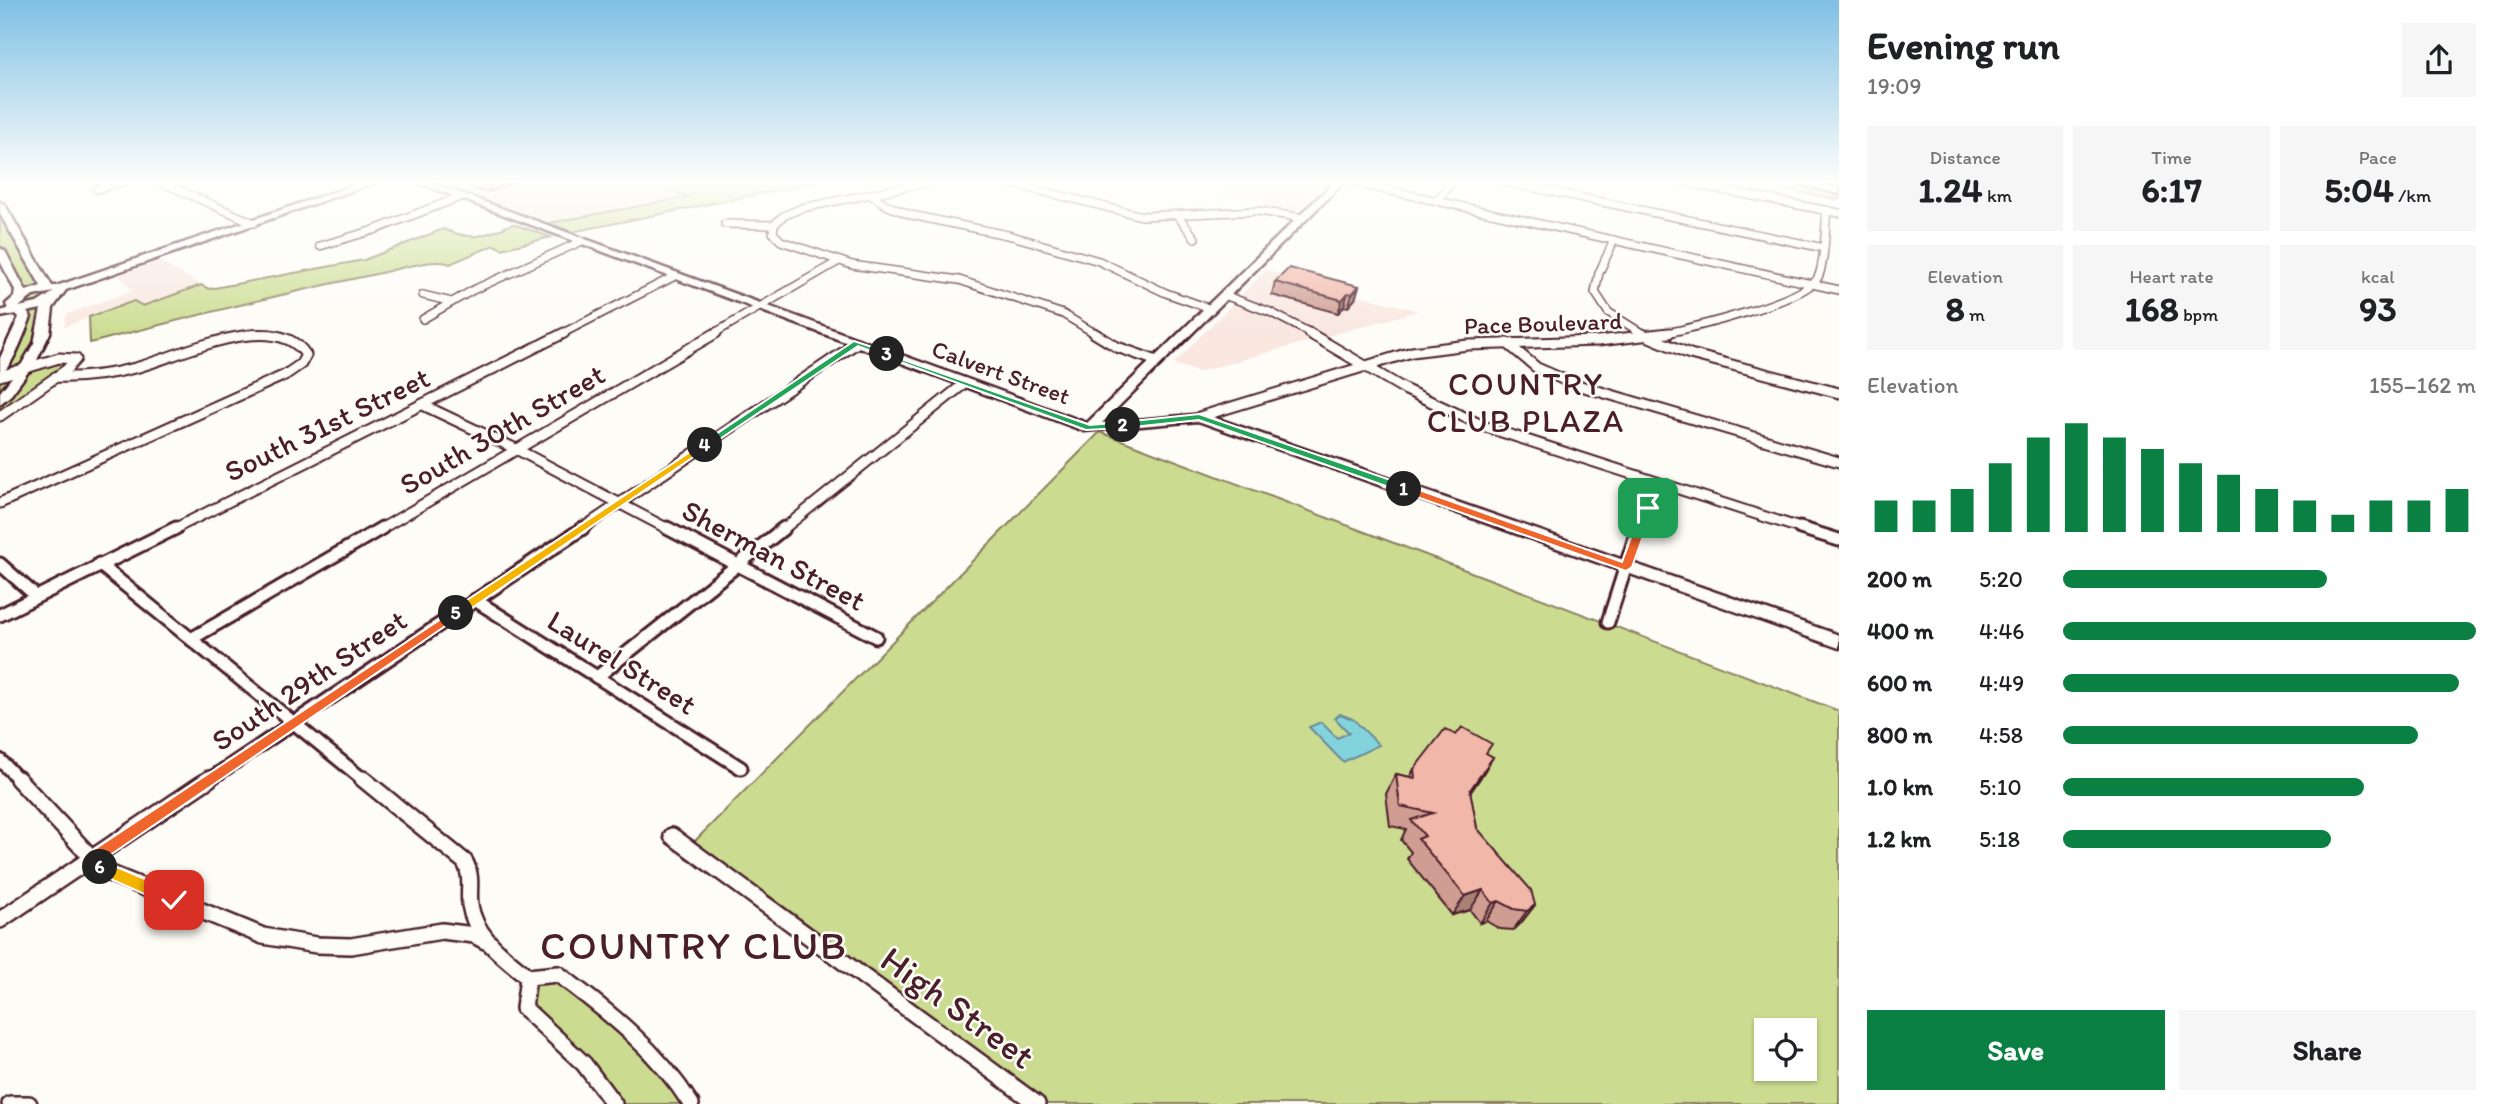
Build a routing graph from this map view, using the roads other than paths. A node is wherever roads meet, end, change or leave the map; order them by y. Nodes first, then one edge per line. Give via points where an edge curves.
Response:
1 (13, 234) edge
2 (224, 234) edge
3 (362, 234) edge
4 (559, 234) edge
5 (774, 234) edge
6 (1000, 234) edge
7 (1192, 234) edge
8 (1287, 234) edge
9 (1585, 234) edge
10 (1754, 234) edge
11 (1825, 234) edge
12 (1195, 238) dead end
13 (1614, 240) junction
14 (582, 242) junction
15 (320, 246) dead end
16 (1824, 248) junction
17 (0, 251) edge
18 (839, 261) junction
19 (675, 276) junction
20 (1814, 284) junction
21 (1839, 290) edge
22 (54, 293) junction
23 (424, 295) dead end
24 (1224, 295) junction
25 (452, 302) junction
26 (11, 307) edge
27 (760, 307) junction
28 (1211, 309) junction
29 (423, 319) dead end
30 (1650, 337) junction
31 (857, 343) junction
32 (1507, 344) junction
33 (1157, 361) junction
34 (28, 365) junction
35 (1364, 365) junction
36 (0, 370) edge
37 (0, 376) edge
38 (55, 377) junction
39 (965, 383) junction
40 (1839, 393) edge
41 (0, 400) edge
42 (423, 405) junction
43 (1110, 408) junction
44 (0, 416) edge
45 (1199, 417) junction
46 (1135, 422) junction
47 (1089, 428) junction
48 (516, 449) junction
49 (1839, 462) edge
50 (1664, 485) junction
51 (0, 503) edge
52 (620, 503) junction
53 (1839, 540) edge
54 (0, 564) edge
55 (99, 564) junction
56 (738, 564) junction
57 (1626, 567) junction
58 (36, 596) junction
59 (475, 600) junction
60 (0, 615) edge
61 (1608, 622) dead end
62 (876, 637) dead end
63 (191, 639) junction
64 (1839, 642) edge
65 (597, 677) junction
66 (293, 722) junction
67 (0, 760) edge
68 (741, 768) dead end
69 (672, 836) dead end
70 (92, 860) junction
71 (0, 920) edge
72 (488, 942) junction
73 (528, 977) junction
74 (614, 1104) edge
75 (691, 1104) edge
76 (1037, 1104) edge

1 - 22 main road
2 - 22 main road
3 - 15 street
4 - 14 main road, Calvert Street
5 - 18 street via 781,241
6 - 28 street via 1099,261
7 - 12 street
8 - 24 main road
9 - 13 street
10 - 16 street
11 - 16 street
13 - 20 street
13 - 30 street via 1596,281 1596,296 1609,313
14 - 19 main road, Calvert Street
14 - 25 street
16 - 20 street
17 - 26 main road via 22,290
18 - 27 street, South 30th Street
18 - 33 street via 951,279 999,292 1049,308 1117,347
19 - 27 main road, Calvert Street
19 - 42 street, South 31st Street
20 - 21 street
20 - 30 street, Pace Boulevard via 1781,300
22 - 26 main road
22 - 34 main road via 47,306 44,332
23 - 25 street
24 - 28 main road
24 - 35 street via 1281,315
25 - 29 street
26 - 36 main road via 25,317
27 - 31 main road, Calvert Street
27 - 48 street, South 30th Street
28 - 33 main road
30 - 32 street, Pace Boulevard
30 - 40 street via 1690,354
31 - 39 main road, Calvert Street
31 - 52 street, South 29th Street
32 - 35 street, Pace Boulevard via 1426,349
32 - 49 street via 1536,368 1574,384
33 - 43 main road
34 - 37 street
34 - 38 street via 76,359
34 - 41 main road
35 - 45 street, Pace Boulevard
35 - 50 street via 1428,402 1486,427
38 - 44 street
38 - 51 street via 98,376 263,333 302,349 304,359 285,375
39 - 47 main road, Calvert Street
39 - 56 street
42 - 48 street, Sherman Street
42 - 55 street, South 31st Street
43 - 46 main road, Calvert Street via 1113,419
43 - 47 main road
45 - 46 main road, Calvert Street
45 - 57 main road, Calvert Street
46 - 47 main road, Calvert Street
48 - 52 street, Sherman Street
48 - 63 street, South 30th Street
50 - 53 street
50 - 57 street via 1644,513
52 - 56 street, Sherman Street
52 - 59 street, South 29th Street
54 - 58 street
55 - 58 street, South 31st Street
55 - 63 street
56 - 62 street, Sherman Street
56 - 65 street
57 - 61 street
57 - 64 main road, Calvert Street
58 - 60 street, South 31st Street
59 - 65 street, Laurel Street
59 - 66 street, South 29th Street
63 - 66 street
65 - 68 street, Laurel Street
66 - 70 street, South 29th Street
66 - 72 street via 465,862 471,878 472,916
67 - 70 street
69 - 76 street, High Street
70 - 71 street, South 29th Street
70 - 72 street via 104,870 263,936 288,942 351,946 442,931
72 - 73 street
73 - 74 street via 524,1008 602,1082
73 - 75 street via 562,976 645,1046

